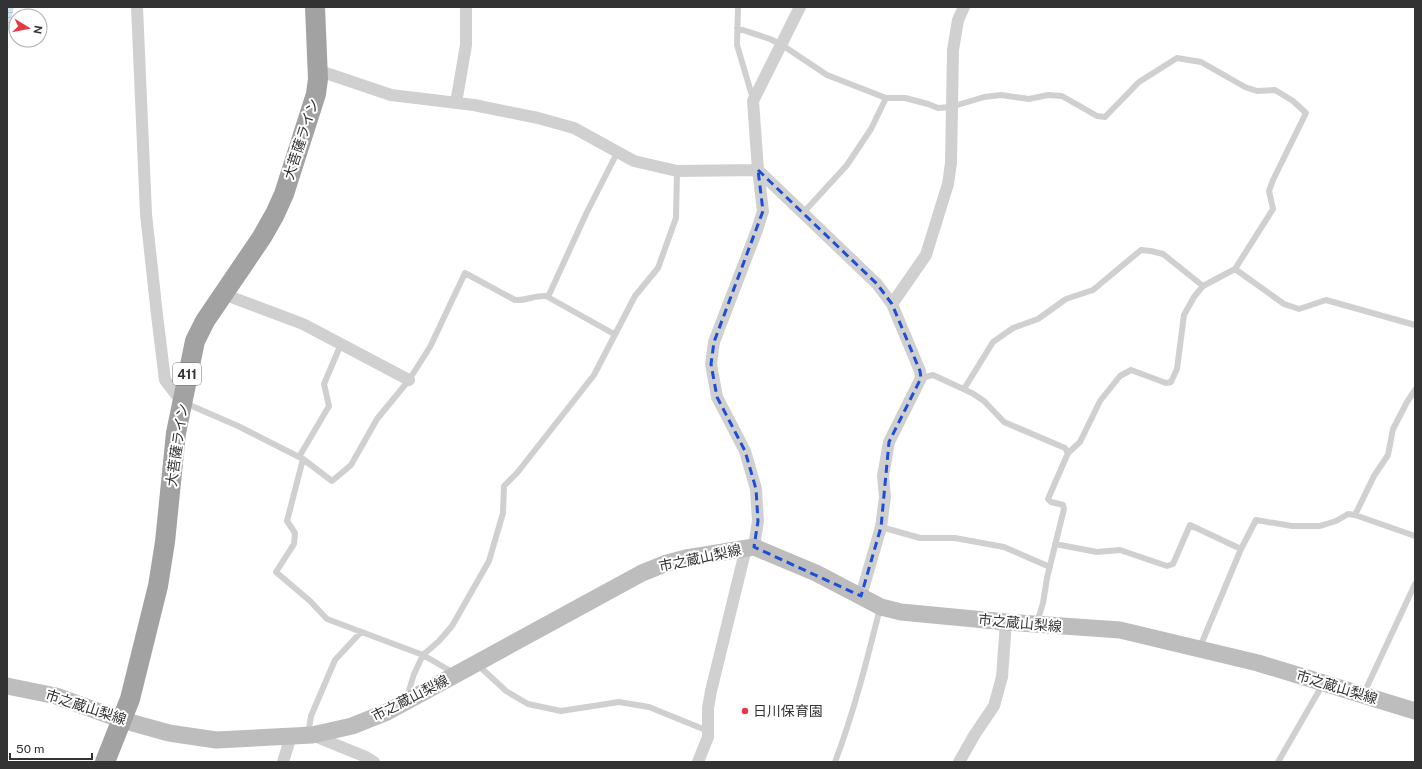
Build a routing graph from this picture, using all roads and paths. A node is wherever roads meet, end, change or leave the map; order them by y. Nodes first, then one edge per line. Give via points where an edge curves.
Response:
1 (137, 7) edge
2 (315, 7) edge
3 (466, 7) edge
4 (738, 7) edge
5 (800, 7) edge
6 (964, 7) edge
7 (737, 28) junction
8 (782, 45) junction
9 (318, 70) junction
10 (886, 98) junction
11 (753, 101) junction
12 (456, 103) junction
13 (951, 107) junction
14 (617, 152) junction
15 (758, 170) junction
16 (677, 171) junction
17 (803, 213) junction
18 (1234, 269) junction
19 (1203, 286) junction
20 (223, 294) junction
21 (548, 297) junction
22 (892, 304) junction
23 (1415, 325) edge
24 (614, 334) junction
25 (341, 344) junction
26 (921, 378) junction
27 (409, 380) junction
28 (964, 389) junction
29 (1415, 390) edge
30 (182, 402) junction
31 (1068, 453) junction
32 (301, 458) junction
33 (1355, 515) junction
34 (881, 527) junction
35 (1415, 536) edge
36 (1055, 544) junction
37 (750, 548) junction
38 (1241, 549) junction
39 (1050, 566) junction
40 (1415, 584) edge
41 (861, 596) junction
42 (881, 607) junction
43 (1006, 622) junction
44 (1037, 624) junction
45 (361, 632) junction
46 (1199, 649) junction
47 (423, 655) junction
48 (477, 663) junction
49 (457, 674) junction
50 (1324, 683) junction
51 (7, 686) edge
52 (1363, 695) junction
53 (406, 702) junction
54 (1415, 711) edge
55 (122, 720) junction
56 (708, 731) junction
57 (304, 735) junction
58 (104, 762) edge
59 (283, 762) edge
60 (374, 762) edge
61 (698, 762) edge
62 (835, 762) edge
63 (959, 762) edge
64 (1278, 762) edge

1 - 30 street via 146,214 157,315 166,380
2 - 9 highway, 大菩薩ライン / 411
3 - 12 street via 466,45
4 - 7 lane
5 - 8 street
6 - 13 street via 958,20 953,50
7 - 8 lane
7 - 11 lane via 738,44
8 - 10 lane via 827,75
8 - 11 street
9 - 12 street via 391,94
9 - 20 highway, 大菩薩ライン / 411 via 316,94 284,194 262,237
10 - 13 lane via 905,98 938,108
10 - 17 lane via 871,129 847,165
11 - 15 street
12 - 14 street via 538,118 574,128
13 - 18 lane via 984,97 1001,95 1029,99 1048,95 1062,96 1097,116 1105,117 1139,82 1177,58 1201,62 1245,88 1257,91 1275,90 1306,113 1273,180 1270,191 1273,209
13 - 22 street via 951,163 948,184 926,255
14 - 16 street via 634,161
14 - 21 lane
15 - 16 street
15 - 17 street
15 - 37 street via 763,211 714,342 711,364 717,397 745,451 756,489 758,521
16 - 24 lane via 676,218 658,268 635,296
17 - 22 street via 877,284
18 - 19 lane
18 - 23 lane via 1284,304 1299,310 1326,300
19 - 28 lane via 1163,254 1141,250 1093,290 1066,299 1038,319 1012,328 993,342
19 - 31 lane via 1184,315 1177,369 1171,382 1166,383 1131,370 1120,376 1100,401 1080,442
20 - 25 street via 303,324
20 - 30 highway, 大菩薩ライン / 411 via 195,341
21 - 24 lane
21 - 27 lane via 537,295 515,300 465,273 430,347
22 - 26 street
24 - 47 lane via 594,375 518,473 504,486 503,514 489,561 452,626
25 - 27 street
25 - 32 lane via 324,384 329,406
26 - 28 lane via 933,375
26 - 34 street via 889,442
27 - 32 lane via 377,419 351,465 332,481
28 - 31 lane via 984,401 1004,422 1065,448
29 - 33 lane via 1393,429 1388,455 1374,476
30 - 32 lane via 238,426
30 - 55 highway, 大菩薩ライン / 411 via 158,586 130,699
31 - 36 lane via 1048,499 1063,505 1064,509
32 - 45 lane via 287,521 295,533 294,544 276,572 327,619
33 - 35 lane
33 - 38 lane via 1348,514 1320,526 1292,526 1256,520
34 - 39 lane via 920,538 955,538 1004,547
34 - 41 street
36 - 38 lane via 1097,552 1120,550 1167,566 1173,564 1190,525
36 - 39 lane
37 - 41 main road, 市之蔵山梨線 via 816,573
37 - 48 main road, 市之蔵山梨線 via 686,558 654,568 616,586
37 - 56 street via 711,691
38 - 46 lane
39 - 44 lane
40 - 52 lane
41 - 42 main road, 市之蔵山梨線
42 - 43 main road, 市之蔵山梨線 via 901,612
42 - 62 lane via 858,692
43 - 44 main road, 市之蔵山梨線
43 - 63 street via 1002,677 994,706
44 - 46 main road, 市之蔵山梨線 via 1120,630
45 - 47 lane
45 - 57 lane via 335,660
46 - 50 main road, 市之蔵山梨線
47 - 49 lane
47 - 53 lane via 414,674
48 - 49 main road, 市之蔵山梨線
48 - 56 lane via 506,691 528,704 561,711 618,702 649,707
49 - 53 main road, 市之蔵山梨線
50 - 52 main road, 市之蔵山梨線
50 - 64 lane
51 - 55 main road, 市之蔵山梨線 via 56,696
52 - 54 main road, 市之蔵山梨線
53 - 57 main road, 市之蔵山梨線 via 352,726
55 - 57 main road, 市之蔵山梨線 via 169,733 216,740
55 - 58 highway, 大菩薩ライン / 411
56 - 61 street
57 - 59 street
57 - 60 street

